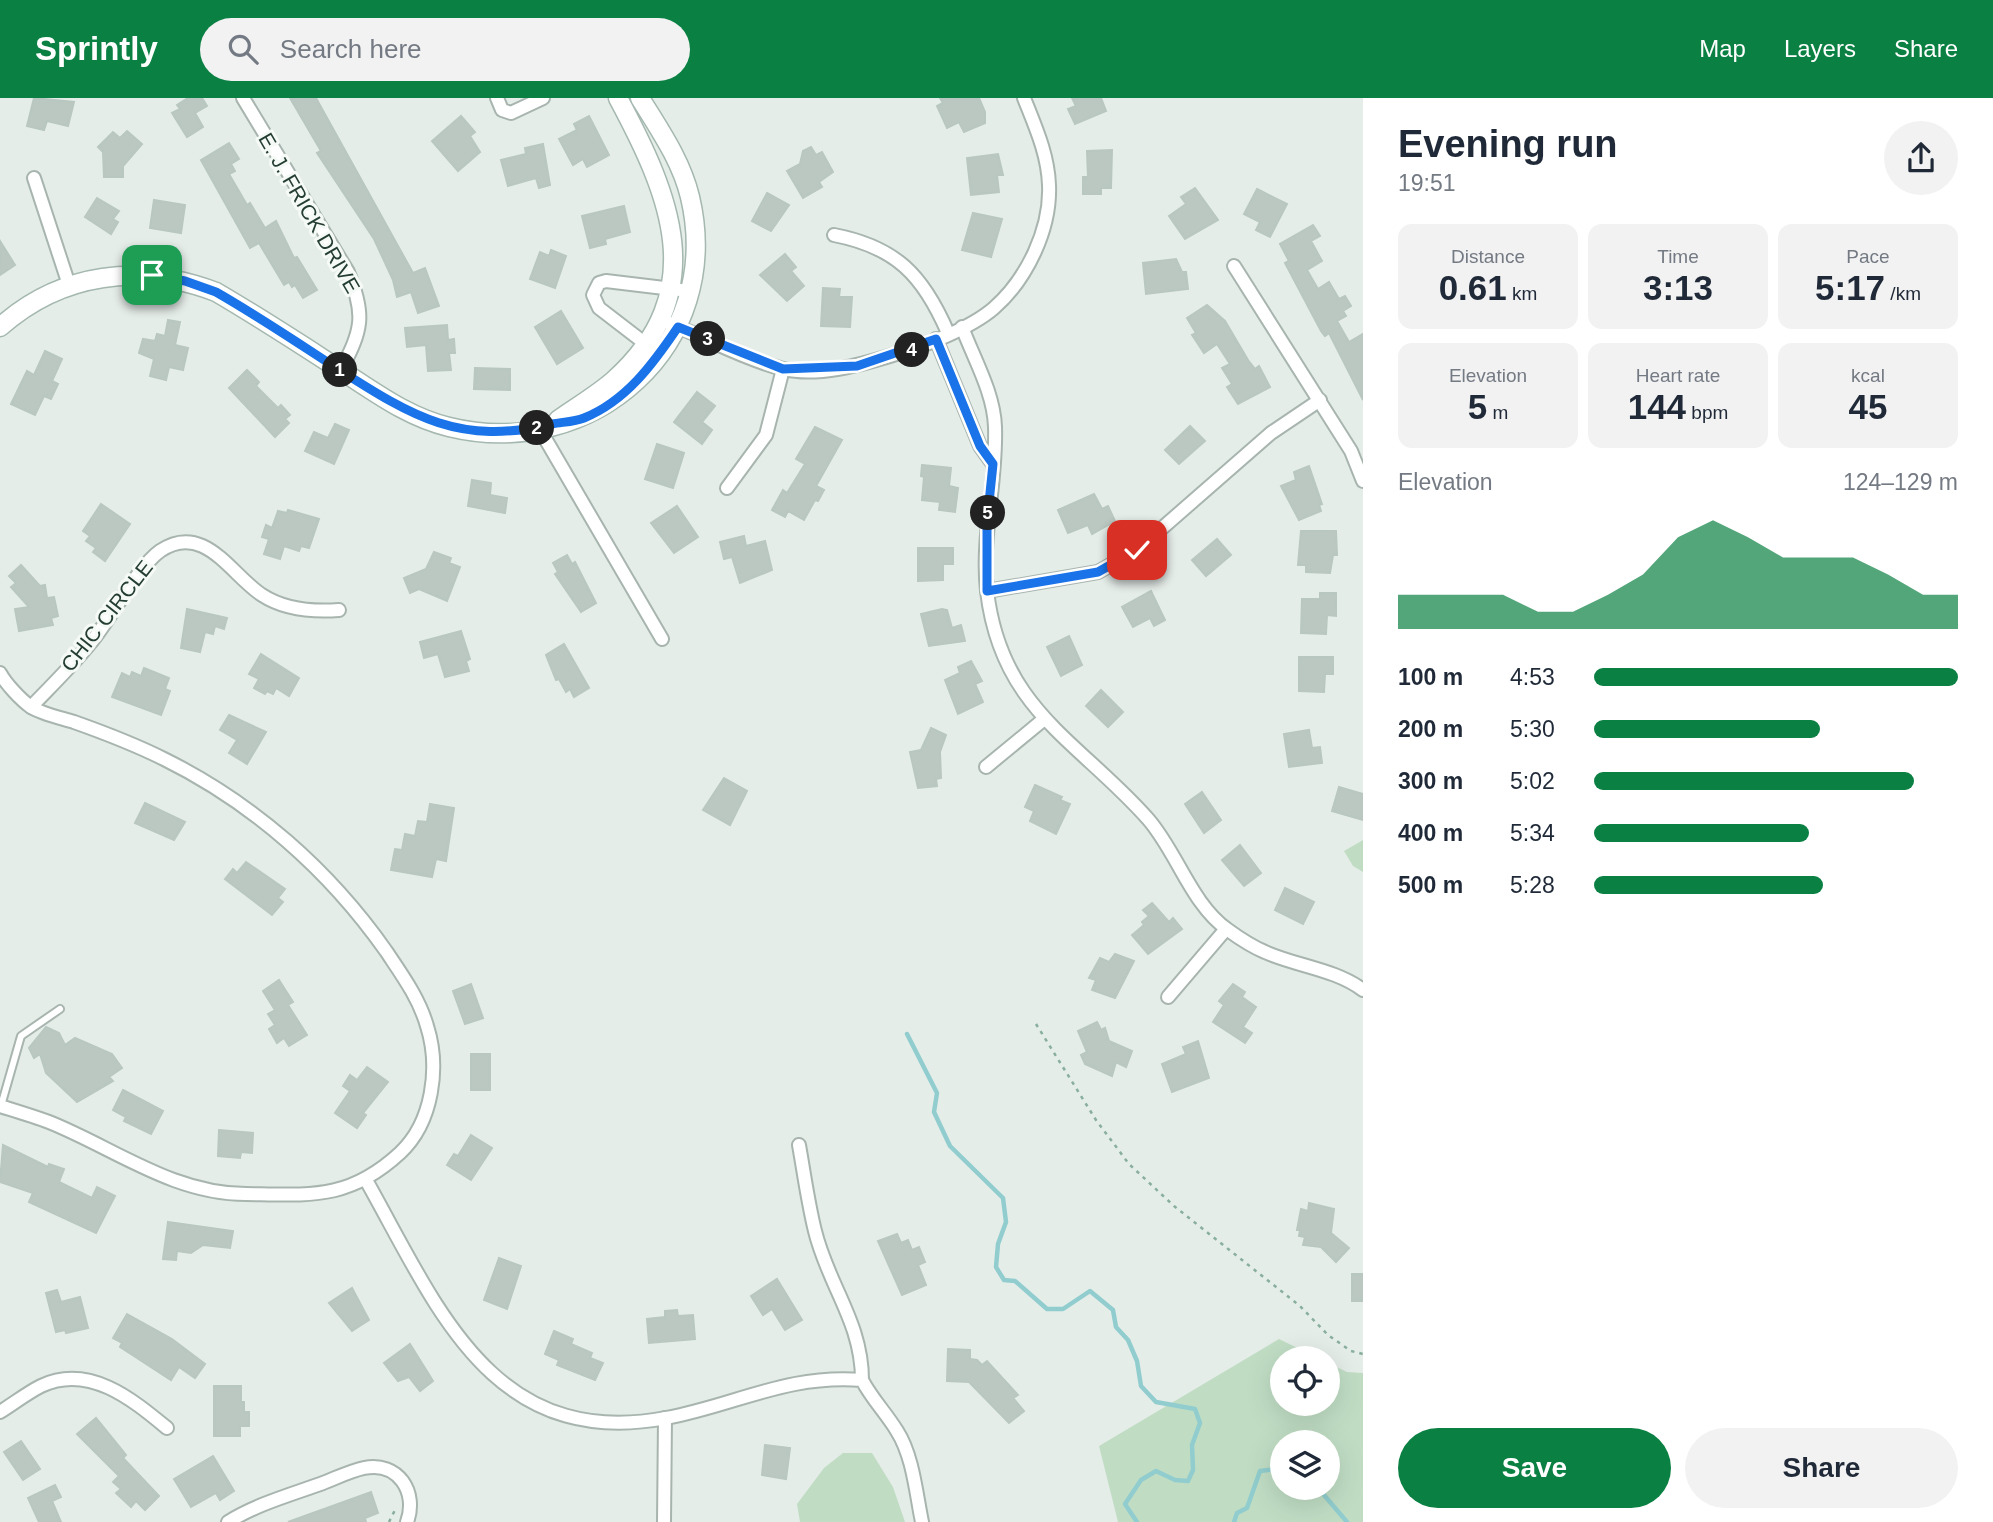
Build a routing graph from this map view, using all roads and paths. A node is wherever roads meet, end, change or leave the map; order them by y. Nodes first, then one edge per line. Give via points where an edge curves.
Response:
1 (243, 98) edge
2 (497, 98) edge
3 (542, 98) edge
4 (618, 98) edge
5 (640, 98) edge
6 (1024, 98) edge
7 (34, 178) dead end
8 (834, 235) dead end
9 (1234, 266) dead end
10 (69, 285) junction
11 (670, 288) junction
12 (689, 291) junction
13 (659, 319) junction
14 (0, 327) edge
15 (678, 327) junction
16 (962, 327) junction
17 (942, 336) junction
18 (652, 349) junction
19 (783, 369) junction
20 (341, 370) junction
21 (1320, 400) junction
22 (545, 426) junction
23 (993, 464) junction
24 (1363, 481) edge
25 (727, 488) dead end
26 (987, 591) junction
27 (339, 610) dead end
28 (662, 639) dead end
29 (0, 673) edge
30 (31, 707) junction
31 (1043, 720) junction
32 (986, 767) dead end
33 (1226, 929) junction
34 (1363, 990) edge
35 (1168, 997) dead end
36 (60, 1009) dead end
37 (1036, 1024) dead end
38 (0, 1106) edge
39 (799, 1145) dead end
40 (366, 1180) junction
41 (1363, 1354) edge
42 (862, 1380) junction
43 (0, 1412) edge
44 (665, 1419) junction
45 (167, 1428) dead end
46 (228, 1522) edge
47 (407, 1522) edge
48 (664, 1522) edge
49 (922, 1522) edge

1 - 20 street, E. J. FRICK DRIVE via 358,295 362,317 358,337
2 - 3 street via 502,110 510,113
4 - 11 street via 650,160 671,218 674,268
5 - 12 street via 680,165 690,197 695,258
6 - 16 street via 1046,160 1049,187 1043,232 1025,270 994,308
7 - 10 street
8 - 17 street via 866,241 898,260 922,285
9 - 21 street
10 - 14 street via 35,300
10 - 20 street via 113,275 185,281 243,308
11 - 12 street
11 - 13 street
11 - 18 street via 606,281 599,283 593,295 599,308
12 - 15 street
13 - 15 street
13 - 18 street
15 - 18 street
15 - 19 street
16 - 17 street
16 - 23 street via 991,401
17 - 19 street via 857,366
17 - 23 street via 980,446
18 - 22 street via 626,393 583,418
19 - 25 street via 766,435
20 - 22 street via 394,405 427,420 481,431
21 - 24 street via 1351,450
21 - 26 street via 1271,433 1137,550 1108,567
22 - 28 street
23 - 26 street
26 - 31 street via 1012,675
27 - 30 street, CHIC CIRCLE via 288,607 261,595 218,554 196,543 171,546 151,559 93,640
29 - 30 street
30 - 40 street via 167,760 248,809 324,873 358,912 423,1012 434,1049 434,1075 421,1121 406,1147
31 - 32 street
31 - 33 street via 1149,820 1206,907
33 - 34 street via 1264,952
33 - 35 street
36 - 38 lane via 21,1037
37 - 41 path via 1129,1164 1174,1206 1300,1306 1328,1335
38 - 40 street via 50,1123 128,1162 192,1187 242,1194 324,1193
39 - 42 street via 815,1232 856,1329
40 - 44 street via 445,1319 482,1366 512,1390 549,1412 579,1420
42 - 44 street via 836,1378 776,1386
42 - 49 street via 898,1432
43 - 45 street via 43,1385 94,1382 125,1393
44 - 48 street
46 - 47 street via 248,1510 366,1467 402,1479 411,1503

